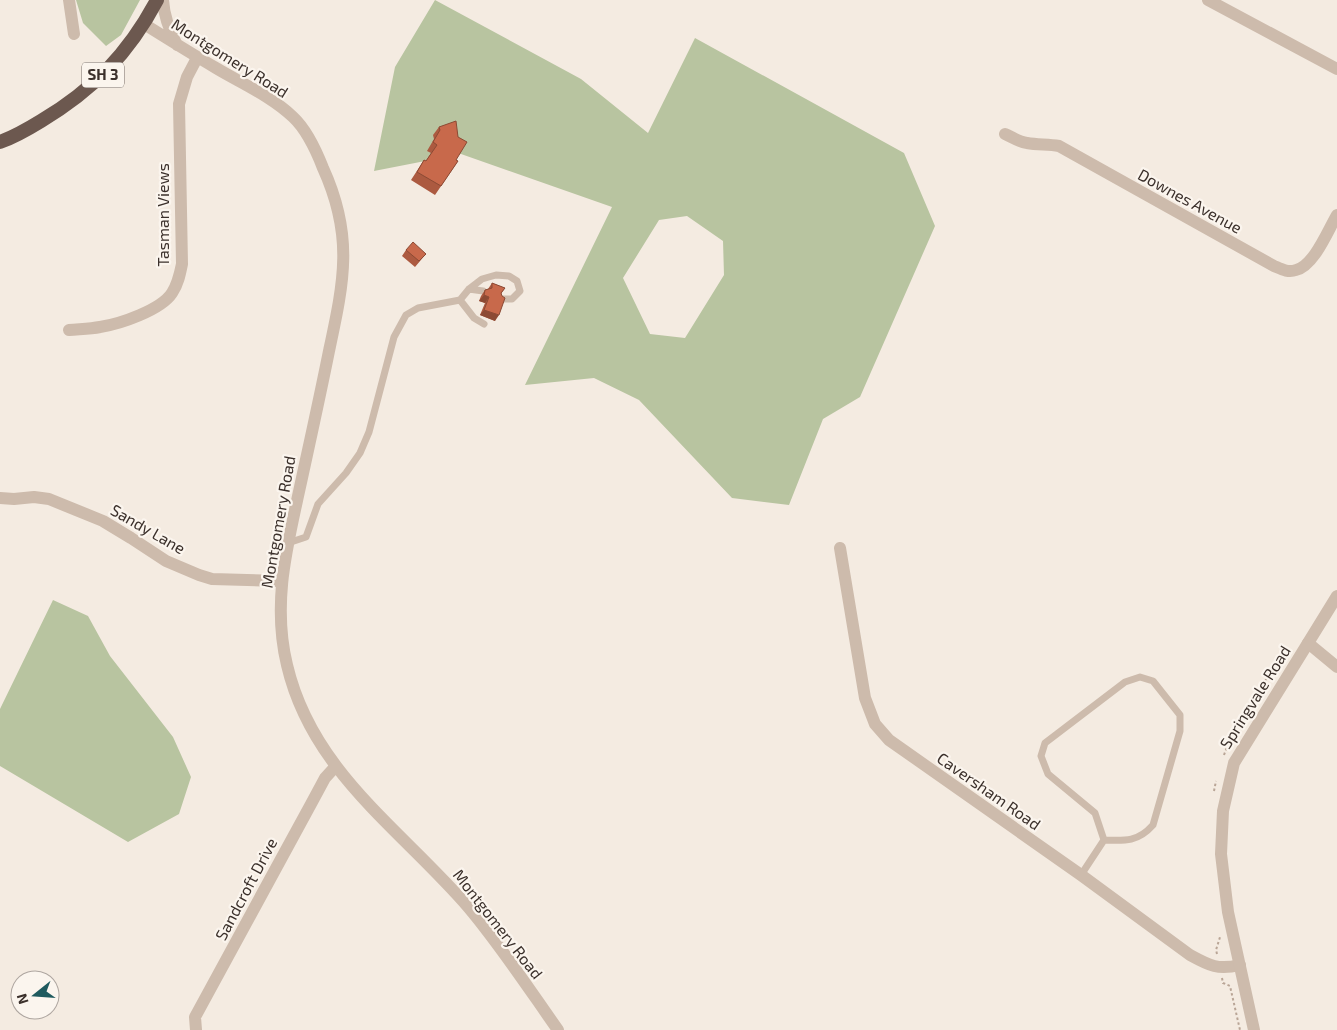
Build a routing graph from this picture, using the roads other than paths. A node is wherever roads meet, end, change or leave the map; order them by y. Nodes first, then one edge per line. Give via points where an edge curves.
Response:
1 (69, 0) edge
2 (157, 0) edge
3 (163, 0) edge
4 (1208, 0) edge
5 (144, 24) junction
6 (74, 34) dead end
7 (177, 45) junction
8 (197, 58) junction
9 (1337, 69) edge
10 (1005, 134) dead end
11 (0, 142) edge
12 (1337, 215) edge
13 (469, 289) junction
14 (482, 291) dead end
15 (502, 299) edge
16 (460, 300) junction
17 (484, 324) dead end
18 (69, 330) dead end
19 (0, 498) edge
20 (288, 543) junction
21 (840, 548) dead end
22 (281, 581) junction
23 (1337, 596) edge
24 (1308, 643) junction
25 (1337, 667) edge
26 (336, 767) junction
27 (1104, 840) junction
28 (1081, 875) junction
29 (1240, 965) junction
30 (196, 1030) edge
31 (558, 1030) edge
32 (1254, 1030) edge

1 - 6 street
2 - 5 highway, SH 3
3 - 7 street via 166,20
4 - 9 street
5 - 7 street, Montgomery Road
5 - 11 highway, SH 3 via 107,72 81,94 36,124
7 - 8 street, Montgomery Road
8 - 18 street, Tasman Views via 179,104 182,264 178,282 162,304 150,311 100,327
8 - 20 street, Montgomery Road via 293,117 320,159 341,225 344,244 342,283
10 - 12 street, Downes Avenue via 1028,144 1059,146 1285,271 1296,271 1305,266
13 - 14 lane
13 - 15 lane via 482,279 509,276 517,281 520,291 512,299
13 - 16 lane
16 - 17 lane via 474,318
16 - 20 lane via 418,308 406,315 394,337 369,432 360,453 318,504 306,537
19 - 22 street, Sandy Lane via 49,499 103,521 166,561 212,579
20 - 22 street, Montgomery Road
21 - 28 street, Caversham Road via 865,698 874,724 889,740
22 - 26 street, Montgomery Road via 286,665 294,692 313,733
23 - 24 street, Springvale Road
24 - 25 street
24 - 29 street, Springvale Road via 1234,763 1221,854 1228,912
26 - 30 street, Sandcroft Drive via 325,778 310,804 195,1017
26 - 31 street, Montgomery Road via 470,910
27 - 27 lane via 1095,813 1048,774 1041,756 1045,743 1125,682 1140,677 1153,681 1180,715 1180,731 1153,826 1132,840
27 - 28 lane
28 - 29 street, Caversham Road via 1190,956 1210,966
29 - 32 street, Springvale Road

